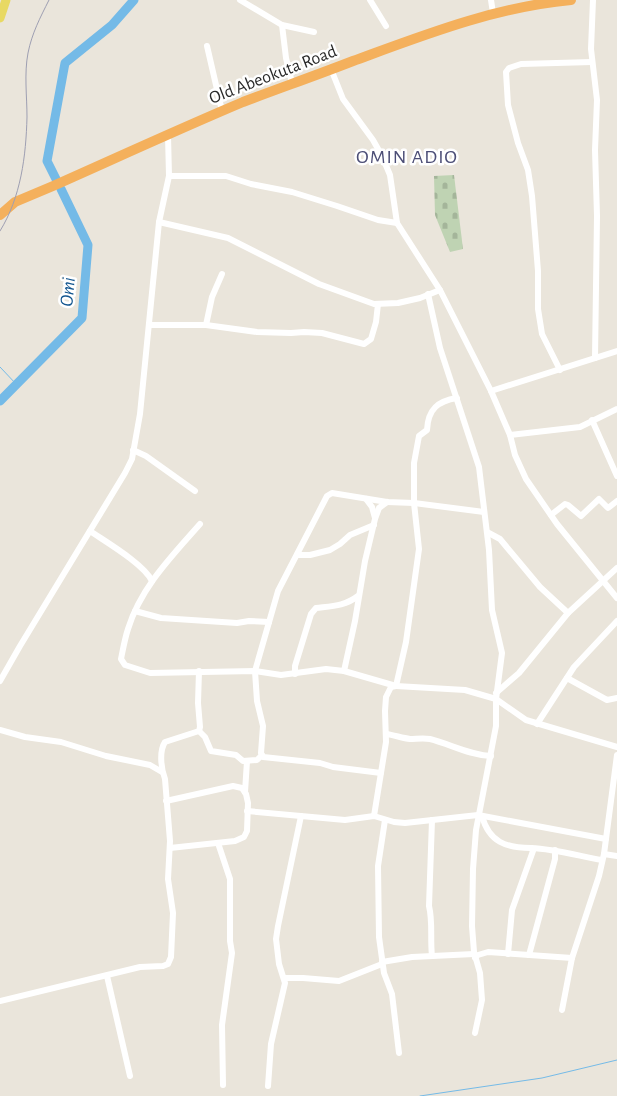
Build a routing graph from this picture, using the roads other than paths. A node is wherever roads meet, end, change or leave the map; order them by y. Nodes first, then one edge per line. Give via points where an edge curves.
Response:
1 (6, 0) edge
2 (240, 0) edge
3 (370, 0) edge
4 (491, 0) edge
5 (571, 0) edge
6 (593, 0) edge
7 (494, 13) junction
8 (0, 18) edge
9 (282, 25) junction
10 (386, 26) dead end
11 (314, 32) dead end
12 (207, 46) dead end
13 (592, 62) junction
14 (331, 69) junction
15 (292, 84) junction
16 (222, 112) junction
17 (168, 134) junction
18 (169, 176) junction
19 (0, 215) edge
20 (159, 222) junction
21 (397, 223) junction
22 (222, 274) dead end
23 (440, 290) junction
24 (428, 294) junction
25 (378, 304) junction
26 (149, 325) junction
27 (206, 325) junction
28 (617, 351) edge
29 (595, 358) junction
30 (560, 370) junction
31 (491, 391) junction
32 (458, 398) junction
33 (617, 409) edge
34 (592, 420) junction
35 (510, 435) junction
36 (133, 450) junction
37 (617, 476) edge
38 (195, 491) dead end
39 (366, 499) junction
40 (617, 501) edge
41 (387, 502) junction
42 (414, 503) junction
43 (484, 512) junction
44 (550, 515) junction
45 (374, 522) junction
46 (200, 524) dead end
47 (90, 531) junction
48 (487, 532) junction
49 (297, 555) junction
50 (617, 568) edge
51 (152, 581) junction
52 (602, 581) junction
53 (358, 596) junction
54 (617, 598) edge
55 (135, 610) junction
56 (568, 613) junction
57 (617, 621) edge
58 (269, 622) junction
59 (255, 670) junction
60 (199, 671) junction
61 (344, 671) junction
62 (295, 674) junction
63 (567, 678) junction
64 (0, 681) edge
65 (396, 686) junction
66 (496, 696) junction
67 (617, 698) edge
68 (537, 724) junction
69 (0, 730) edge
70 (199, 731) junction
71 (386, 734) junction
72 (617, 748) edge
73 (262, 755) junction
74 (491, 756) junction
75 (617, 756) edge
76 (247, 761) junction
77 (162, 772) junction
78 (381, 774) junction
79 (245, 793) junction
80 (166, 801) junction
81 (247, 810) junction
82 (480, 815) junction
83 (301, 816) junction
84 (374, 816) junction
85 (385, 820) junction
86 (432, 820) junction
87 (606, 839) junction
88 (218, 843) junction
89 (170, 848) junction
90 (531, 848) junction
91 (555, 850) junction
92 (617, 856) edge
93 (603, 857) junction
94 (508, 954) junction
95 (529, 955) junction
96 (432, 956) junction
97 (475, 956) junction
98 (572, 958) junction
99 (382, 963) junction
100 (107, 976) junction
101 (284, 978) junction
102 (0, 1001) edge
103 (562, 1010) dead end
104 (475, 1033) dead end
105 (399, 1053) dead end
106 (130, 1076) dead end
107 (223, 1085) dead end
108 (268, 1086) dead end

1 - 8 main road
2 - 9 street
3 - 10 street
4 - 7 street
5 - 7 highway, Old Abeokuta Road
6 - 13 street
7 - 14 highway, Old Abeokuta Road
9 - 11 street
9 - 15 street
12 - 16 street
13 - 29 street via 597,100
13 - 30 street via 521,64 508,68 506,72 508,105 528,170 532,196 542,334
14 - 15 highway, Old Abeokuta Road
14 - 21 street via 343,100 373,140 387,168 393,187
15 - 16 highway, Old Abeokuta Road
16 - 17 highway, Old Abeokuta Road
17 - 18 street
17 - 19 highway, Old Abeokuta Road via 30,195
18 - 20 street
18 - 21 street via 226,176
20 - 25 street via 228,238 319,284
20 - 26 street
21 - 23 street
22 - 27 street via 212,297
23 - 24 street
23 - 31 street
24 - 25 street via 398,303
24 - 32 street via 440,348
25 - 27 street via 371,339 364,344 322,333 257,332
26 - 27 street
26 - 36 street
28 - 29 street
29 - 30 street
30 - 31 street
31 - 35 street
32 - 42 street via 442,400 427,422 427,430 418,436
32 - 43 street via 479,467
33 - 34 street
34 - 35 street via 580,427
34 - 37 street
35 - 44 street via 526,480
36 - 38 street
36 - 47 street via 125,473
39 - 41 street
39 - 45 street via 372,507
39 - 49 street via 336,493 327,496
40 - 44 street via 608,508 599,499 581,516 565,504
41 - 42 street
41 - 45 street via 380,508
42 - 43 street
42 - 65 street via 419,550 406,642
43 - 48 street
44 - 52 street
45 - 49 street via 330,550
45 - 53 street
46 - 51 street
47 - 51 street via 128,557
47 - 64 street
48 - 56 street via 500,539 540,587
48 - 66 street via 492,610 502,653
49 - 58 street via 278,591
50 - 52 street
51 - 55 street
52 - 54 street
52 - 56 street
53 - 61 street
53 - 62 street via 334,607 316,608 311,614
55 - 58 street via 161,618
55 - 60 street via 121,659 125,665 150,672
56 - 66 street
57 - 63 street
58 - 59 street
59 - 60 street
59 - 62 street
59 - 73 street via 263,726
60 - 70 street
61 - 62 street via 326,669
61 - 65 street
63 - 67 street via 606,700
63 - 68 street
65 - 66 street via 454,688
65 - 71 street via 391,687 386,697
66 - 68 street via 523,718
66 - 74 street
68 - 72 street
69 - 77 street via 61,742
70 - 76 street via 211,751 236,755
70 - 77 street via 163,744
71 - 74 street via 428,739
71 - 78 street
73 - 76 street via 257,760
73 - 78 street
74 - 82 street
75 - 87 street
76 - 79 street
77 - 80 street
78 - 84 street
79 - 80 street via 242,788 233,786
79 - 81 street
80 - 89 street
81 - 83 street
81 - 88 street via 244,837
82 - 86 street
82 - 87 street
82 - 90 street via 488,831 500,843
82 - 97 street via 473,869
83 - 84 street via 345,820
83 - 101 street via 276,938
84 - 85 street
85 - 86 street via 405,823
85 - 99 street via 378,866
86 - 96 street via 429,906
87 - 93 street
88 - 89 street
88 - 107 street via 230,879 232,953 222,1025
89 - 100 street via 168,879 173,912 168,964
90 - 91 street
90 - 94 street via 530,862 512,910
91 - 93 street via 582,857
91 - 95 street
92 - 93 street
93 - 98 street
94 - 95 street
94 - 97 street via 488,952
95 - 98 street
96 - 97 street
96 - 99 street
97 - 104 street via 482,1000
98 - 103 street
99 - 101 street via 338,981
99 - 105 street via 392,994
100 - 102 street
100 - 106 street
101 - 108 street via 271,1044

